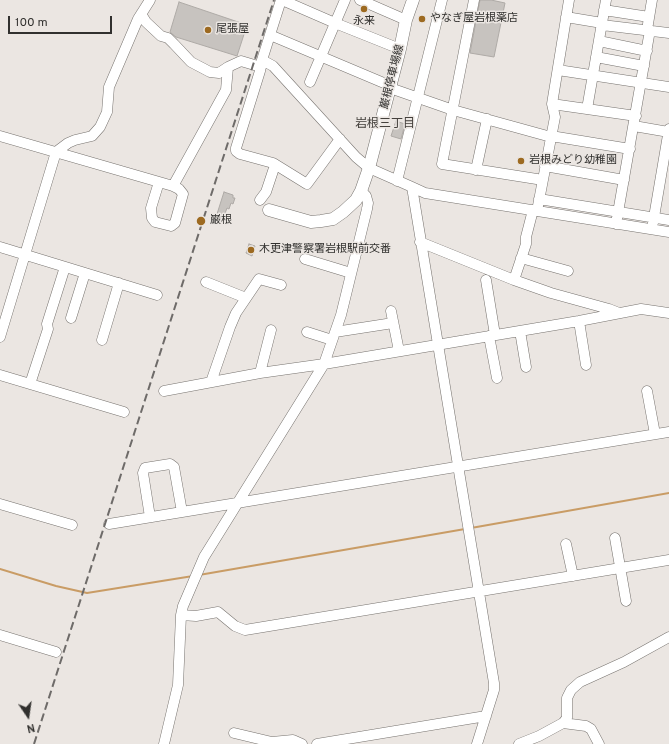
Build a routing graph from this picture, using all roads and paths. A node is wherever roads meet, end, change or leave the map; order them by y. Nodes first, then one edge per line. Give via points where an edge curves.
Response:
1 (150, 0) edge
2 (282, 0) edge
3 (345, 0) edge
4 (360, 0) edge
5 (413, 0) edge
6 (442, 0) edge
7 (474, 0) edge
8 (569, 0) edge
9 (649, 1) edge
10 (605, 5) edge
11 (141, 14) junction
12 (566, 17) junction
13 (649, 17) junction
14 (406, 20) junction
15 (335, 23) junction
16 (602, 24) junction
17 (648, 30) junction
18 (669, 33) edge
19 (270, 35) junction
20 (599, 41) junction
21 (400, 49) junction
22 (647, 51) junction
23 (321, 57) junction
24 (596, 57) junction
25 (262, 64) junction
26 (644, 66) junction
27 (228, 67) junction
28 (558, 70) junction
29 (593, 76) junction
30 (310, 82) dead end
31 (641, 83) junction
32 (390, 87) junction
33 (669, 87) edge
34 (417, 98) junction
35 (552, 104) junction
36 (587, 109) junction
37 (453, 110) junction
38 (487, 119) junction
39 (635, 121) junction
40 (669, 131) edge
41 (0, 136) edge
42 (551, 136) junction
43 (340, 139) junction
44 (630, 149) junction
45 (56, 152) junction
46 (275, 165) junction
47 (545, 166) junction
48 (369, 168) junction
49 (476, 170) junction
50 (543, 180) junction
51 (624, 180) junction
52 (397, 181) junction
53 (159, 182) junction
54 (173, 186) junction
55 (412, 187) junction
56 (361, 191) junction
57 (539, 199) junction
58 (260, 200) dead end
59 (269, 210) dead end
60 (535, 211) junction
61 (618, 212) junction
62 (654, 218) junction
63 (669, 220) edge
64 (616, 224) junction
65 (653, 230) junction
66 (669, 232) edge
67 (420, 242) junction
68 (0, 247) edge
69 (26, 254) junction
70 (521, 258) junction
71 (305, 259) dead end
72 (65, 267) junction
73 (568, 271) dead end
74 (85, 273) junction
75 (352, 273) junction
76 (486, 280) dead end
77 (514, 280) junction
78 (206, 282) dead end
79 (120, 284) junction
80 (281, 286) dead end
81 (157, 295) dead end
82 (246, 298) junction
83 (391, 311) dead end
84 (619, 313) junction
85 (669, 313) edge
86 (71, 318) dead end
87 (579, 321) junction
88 (393, 323) junction
89 (271, 330) dead end
90 (520, 331) junction
91 (307, 332) dead end
92 (334, 336) junction
93 (492, 336) junction
94 (0, 337) edge
95 (102, 340) dead end
96 (437, 345) junction
97 (399, 352) junction
98 (324, 364) junction
99 (586, 365) dead end
100 (526, 367) dead end
101 (260, 373) junction
102 (0, 375) edge
103 (497, 378) dead end
104 (211, 382) junction
105 (30, 384) junction
106 (164, 391) dead end
107 (648, 391) dead end
108 (124, 412) dead end
109 (669, 432) edge
110 (655, 434) junction
111 (457, 466) junction
112 (238, 503) junction
113 (0, 504) edge
114 (182, 512) junction
115 (150, 517) junction
116 (110, 524) dead end
117 (72, 525) dead end
118 (615, 538) dead end
119 (566, 544) dead end
120 (669, 560) edge
121 (620, 568) junction
122 (573, 576) junction
123 (479, 592) junction
124 (626, 601) dead end
125 (181, 615) junction
126 (0, 635) edge
127 (669, 637) edge
128 (56, 652) dead end
129 (486, 716) junction
130 (563, 723) junction
131 (234, 733) dead end
132 (164, 744) edge
133 (302, 744) edge
134 (317, 744) edge
135 (477, 744) edge
136 (519, 744) edge
137 (599, 744) edge

1 - 11 street
2 - 15 street
2 - 19 street
3 - 15 street
4 - 14 street
5 - 14 main road, 巌根停車場線
6 - 34 street
7 - 37 street
8 - 12 street
9 - 13 street
10 - 13 street
10 - 16 street
11 - 27 street via 146,22 161,36 168,38 191,62 214,73
11 - 45 street via 109,88 106,112 100,127 92,136 71,142
12 - 16 street
12 - 28 street
13 - 17 street
14 - 21 main road, 巌根停車場線
15 - 21 street
15 - 23 street
16 - 17 street
16 - 20 street
17 - 18 street
17 - 22 street
19 - 23 street
19 - 25 street
20 - 22 street
20 - 24 street
21 - 32 main road, 巌根停車場線
22 - 26 street
23 - 30 street
23 - 32 street
24 - 26 street
24 - 29 street
25 - 27 street via 241,61
25 - 43 street via 273,66
25 - 46 street via 236,151
26 - 31 street
27 - 54 street via 226,90
28 - 29 street
28 - 35 street
29 - 31 street
29 - 36 street
31 - 33 street
31 - 39 street
32 - 34 street
32 - 48 main road, 巌根停車場線
34 - 37 street
34 - 52 street
35 - 36 street
35 - 42 street via 555,117
36 - 39 street
37 - 38 street
37 - 49 street via 442,164
38 - 42 street
38 - 49 street
39 - 40 street
39 - 44 street
40 - 62 street
41 - 45 street
42 - 44 street
42 - 47 street
43 - 46 street via 307,184
43 - 48 street
44 - 51 street
45 - 53 street
45 - 69 street
46 - 58 street via 266,192
47 - 50 street
47 - 51 street
48 - 52 street
48 - 56 main road, 巌根停車場線
49 - 50 street
50 - 57 street
51 - 61 street
52 - 55 street
53 - 54 street
53 - 54 street via 151,208 152,218 155,222 171,226 175,223 183,194
55 - 60 street via 424,193
55 - 67 street
56 - 59 main road, 巌根停車場線 via 344,212 321,221 311,222
56 - 75 street via 368,203
57 - 60 street
57 - 61 street
60 - 64 street
60 - 70 street
61 - 62 street
61 - 64 street
62 - 63 street
62 - 65 street
64 - 65 street
65 - 66 street
67 - 77 street
67 - 96 street
68 - 69 street
69 - 72 street
69 - 94 street
70 - 73 street
70 - 77 street
71 - 75 street
72 - 74 street
72 - 105 street
74 - 79 street
74 - 86 street
75 - 92 street
76 - 93 street
77 - 84 street
78 - 82 street
79 - 81 street
79 - 95 street
80 - 82 street via 259,279
82 - 104 street via 236,313
83 - 88 street
84 - 85 street via 641,309
84 - 87 street
87 - 90 street
87 - 99 street
88 - 92 street
88 - 97 street
89 - 101 street
90 - 93 street
90 - 100 street
91 - 92 street
92 - 98 street
93 - 96 street
93 - 103 street
96 - 97 street
96 - 111 street
97 - 98 street
98 - 101 street
98 - 112 street
101 - 104 street
102 - 105 street
104 - 106 street
105 - 108 street
107 - 110 street
109 - 110 street
110 - 111 street
111 - 112 street
111 - 123 street
112 - 114 street
112 - 125 street via 204,557
113 - 117 street
114 - 115 street
114 - 115 street via 174,467 170,464 145,468
115 - 116 street
118 - 121 street
119 - 122 street
120 - 121 street
121 - 122 street
121 - 124 street
122 - 123 street
123 - 125 street via 245,630 235,626 218,612 196,616
123 - 129 street via 494,682
125 - 132 street via 178,685
126 - 128 street
127 - 130 street via 624,662 580,682 567,698 567,718
129 - 134 street
129 - 135 street
130 - 136 street
130 - 137 street via 586,726 591,729
131 - 133 street via 272,742 293,740

